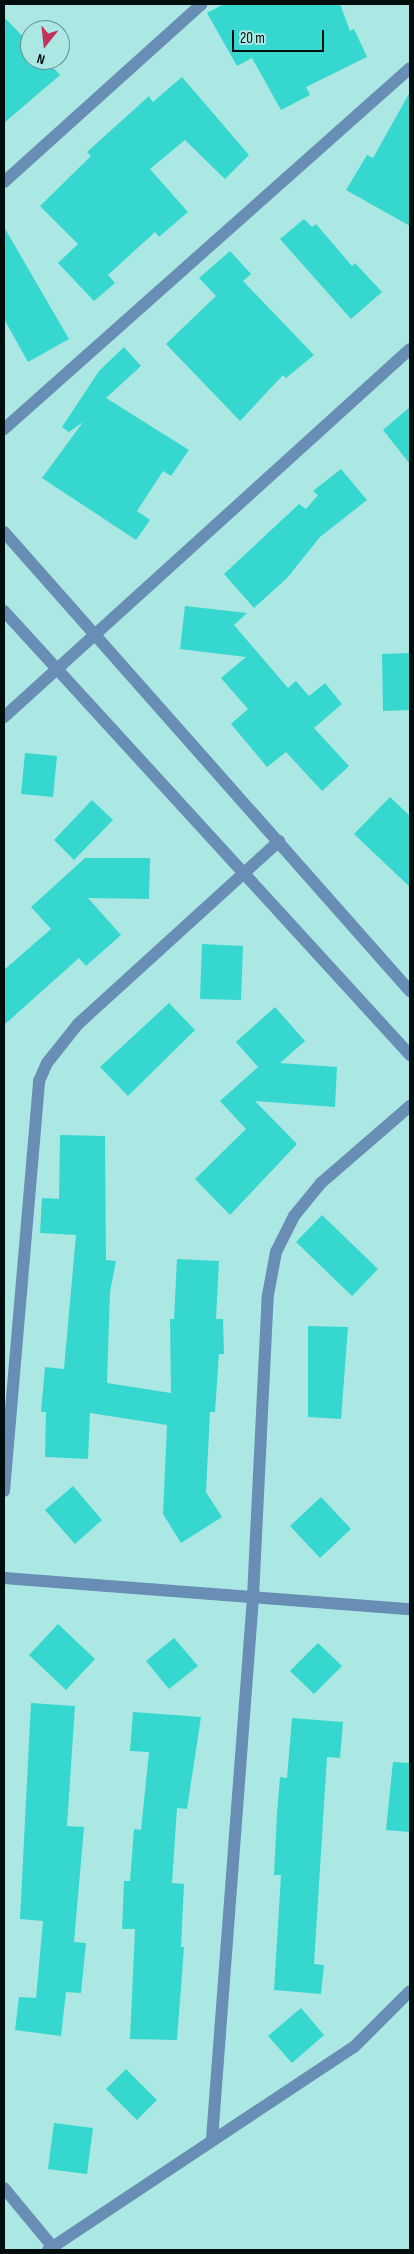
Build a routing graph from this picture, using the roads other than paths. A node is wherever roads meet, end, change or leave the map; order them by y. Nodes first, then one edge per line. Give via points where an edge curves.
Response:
1 (202, 4) edge
2 (410, 68) edge
3 (4, 182) edge
4 (410, 348) edge
5 (4, 429) edge
6 (4, 532) edge
7 (4, 611) edge
8 (97, 632) junction
9 (57, 669) junction
10 (4, 717) edge
11 (279, 841) junction
12 (242, 872) junction
13 (410, 991) edge
14 (410, 1055) edge
15 (410, 1106) edge
16 (4, 1491) edge
17 (4, 1578) edge
18 (253, 1597) junction
19 (410, 1609) edge
20 (410, 1991) edge
21 (212, 2139) junction
22 (4, 2188) edge
23 (50, 2248) edge

1 - 3 street
2 - 5 street
4 - 8 street
6 - 8 street
7 - 9 street
8 - 9 street
8 - 11 street
9 - 10 street
9 - 12 street
11 - 12 street
11 - 13 street
12 - 14 street
12 - 16 street via 78,1024 51,1057 39,1081
15 - 18 street via 321,1182 294,1216 276,1252 268,1295
17 - 18 street
18 - 19 street
18 - 21 street
20 - 21 street via 354,2047
21 - 23 street
22 - 23 street

